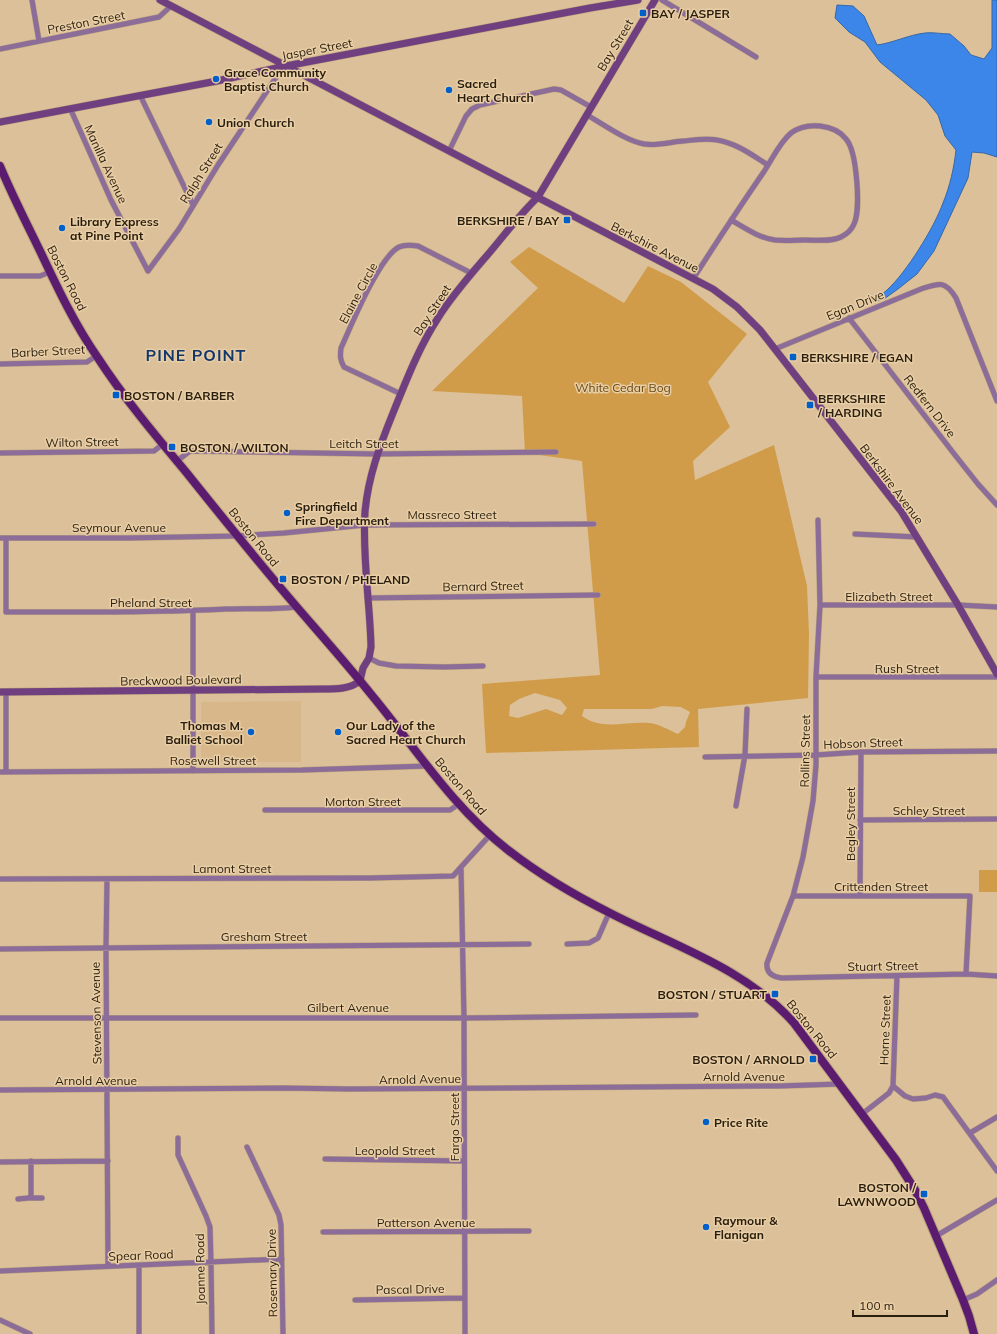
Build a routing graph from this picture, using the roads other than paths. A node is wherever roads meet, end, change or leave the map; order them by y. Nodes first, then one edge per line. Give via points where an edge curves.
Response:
1 (32, 0) edge
2 (160, 0) edge
3 (638, 0) edge
4 (655, 0) edge
5 (662, 0) edge
6 (171, 6) junction
7 (39, 41) junction
8 (0, 49) edge
9 (756, 57) dead end
10 (286, 66) junction
11 (140, 95) junction
12 (591, 107) junction
13 (70, 108) junction
14 (587, 115) junction
15 (0, 122) edge
16 (448, 151) junction
17 (768, 165) junction
18 (0, 166) edge
19 (2, 178) edge
20 (538, 197) junction
21 (193, 205) junction
22 (731, 220) junction
23 (148, 271) joint
24 (50, 272) junction
25 (472, 273) junction
26 (0, 276) edge
27 (693, 279) junction
28 (849, 318) junction
29 (775, 349) junction
30 (96, 356) junction
31 (0, 364) edge
32 (401, 394) junction
33 (997, 401) edge
34 (163, 444) junction
35 (556, 452) dead end
36 (0, 453) edge
37 (377, 454) junction
38 (176, 461) junction
39 (997, 504) edge
40 (818, 520) dead end
41 (594, 524) dead end
42 (365, 526) junction
43 (855, 534) dead end
44 (237, 536) junction
45 (918, 537) junction
46 (3, 538) edge
47 (598, 595) dead end
48 (368, 598) junction
49 (820, 605) junction
50 (958, 605) junction
51 (297, 607) junction
52 (997, 607) edge
53 (193, 612) junction
54 (369, 658) junction
55 (483, 666) dead end
56 (997, 674) edge
57 (816, 677) junction
58 (997, 678) edge
59 (360, 681) junction
60 (193, 690) junction
61 (3, 692) edge
62 (747, 709) dead end
63 (997, 750) edge
64 (861, 752) junction
65 (745, 755) junction
66 (816, 755) junction
67 (705, 757) dead end
68 (427, 766) junction
69 (193, 771) junction
70 (0, 772) edge
71 (6, 772) junction
72 (459, 804) junction
73 (736, 806) dead end
74 (265, 810) dead end
75 (997, 819) edge
76 (860, 820) junction
77 (490, 835) junction
78 (461, 868) junction
79 (0, 879) edge
80 (107, 879) junction
81 (793, 896) junction
82 (860, 896) junction
83 (609, 913) junction
84 (529, 944) dead end
85 (567, 944) dead end
86 (463, 945) junction
87 (106, 948) junction
88 (0, 949) edge
89 (770, 974) joint
90 (966, 974) junction
91 (896, 976) junction
92 (997, 976) edge
93 (696, 1015) dead end
94 (0, 1018) edge
95 (107, 1018) junction
96 (464, 1018) junction
97 (840, 1084) junction
98 (893, 1086) junction
99 (464, 1088) junction
100 (0, 1090) edge
101 (107, 1090) junction
102 (862, 1114) junction
103 (997, 1117) edge
104 (970, 1133) junction
105 (178, 1138) dead end
106 (247, 1147) dead end
107 (325, 1159) dead end
108 (31, 1161) junction
109 (108, 1161) junction
110 (464, 1161) junction
111 (0, 1162) edge
112 (997, 1171) edge
113 (30, 1198) junction
114 (42, 1198) dead end
115 (18, 1199) dead end
116 (997, 1200) edge
117 (529, 1231) dead end
118 (323, 1232) dead end
119 (464, 1232) junction
120 (936, 1236) junction
121 (282, 1259) junction
122 (211, 1262) junction
123 (139, 1265) junction
124 (108, 1266) junction
125 (0, 1271) edge
126 (997, 1280) edge
127 (464, 1298) junction
128 (355, 1300) dead end
129 (963, 1300) junction
130 (0, 1320) edge
131 (30, 1334) edge
132 (139, 1334) edge
133 (212, 1334) edge
134 (283, 1334) edge
135 (465, 1334) edge
136 (974, 1334) edge

1 - 7 street
2 - 6 main road, Berkshire Avenue
3 - 10 main road, Jasper Street
4 - 12 main road, Bay Street
5 - 9 street
6 - 7 street, Preston Street via 159,18
6 - 10 main road, Berkshire Avenue
7 - 8 street, Preston Street
10 - 11 main road, Jasper Street
10 - 16 main road, Berkshire Avenue
10 - 21 street, Ralph Street via 256,106
11 - 13 main road, Jasper Street
11 - 21 street
12 - 14 main road, Bay Street
12 - 16 street via 561,90 480,105 466,116
13 - 15 main road, Jasper Street
13 - 23 street, Manilla Avenue via 111,200
14 - 17 street via 636,142 651,145 715,139 741,148
14 - 20 main road, Bay Street
16 - 20 main road, Berkshire Avenue
17 - 22 street
17 - 22 street via 790,134 799,129 823,126 843,135 850,146 855,164 858,212 851,230 841,237 830,240 775,240 757,235
18 - 19 main road, Boston Road
19 - 24 main road, Boston Road
20 - 25 main road, Bay Street via 524,210
20 - 27 main road, Berkshire Avenue
21 - 23 street, Ralph Street
22 - 27 street
24 - 26 street via 40,276
24 - 30 main road, Boston Road
25 - 32 main road, Bay Street via 438,318
25 - 32 street, Elaine Circle via 418,246 409,245 393,252 379,271 341,348 340,362 344,367
27 - 29 main road, Berkshire Avenue via 713,289 737,307
28 - 29 street, Egan Drive
28 - 33 street, Egan Drive via 935,284 950,288
28 - 39 street, Redfern Drive via 973,478
29 - 45 main road, Berkshire Avenue via 901,511
30 - 31 street, Barber Street via 87,362
30 - 34 main road, Boston Road via 130,404
32 - 37 main road, Bay Street
34 - 36 street, Wilton Street via 154,451
34 - 38 main road, Boston Road
35 - 37 street, Leitch Street
37 - 38 street, Leitch Street via 190,451
37 - 42 main road, Bay Street via 368,492
38 - 44 main road, Boston Road
40 - 49 street, Rollins Street
41 - 42 street, Massreco Street
42 - 44 street, Massreco Street
42 - 48 main road, Bay Street
43 - 45 street
44 - 46 street, Seymour Avenue
44 - 51 main road, Boston Road
45 - 50 main road, Berkshire Avenue
46 - 53 street, Pheland Street via 6,612
47 - 48 street, Bernard Street
48 - 54 main road, Bay Street
49 - 50 street, Elizabeth Street
49 - 57 street, Rollins Street
50 - 52 street, Elizabeth Street
50 - 56 main road, Berkshire Avenue
51 - 53 street, Pheland Street
51 - 59 main road, Boston Road
53 - 60 street
54 - 55 street via 396,666
54 - 59 main road, Bay Street
57 - 58 street, Rush Street
57 - 66 street, Rollins Street
59 - 60 main road, Breckwood Boulevard via 354,686 342,688
59 - 68 main road, Boston Road
60 - 61 main road, Breckwood Boulevard
60 - 69 street
61 - 71 street
62 - 65 street
63 - 64 street, Hobson Street
64 - 66 street, Hobson Street
64 - 76 street, Begley Street
65 - 66 street, Hobson Street
65 - 67 street, Hobson Street
65 - 73 street
66 - 81 street, Rollins Street via 816,781 811,819
68 - 69 street, Rosewell Street
68 - 72 main road, Boston Road
69 - 71 street, Rosewell Street
70 - 71 street, Rosewell Street
72 - 74 street, Morton Street via 450,810
72 - 77 main road, Boston Road
75 - 76 street, Schley Street
76 - 82 street, Begley Street
77 - 78 street
77 - 83 main road, Boston Road via 554,882
78 - 80 street, Lamont Street via 452,876
78 - 86 street, Fargo Street
79 - 80 street, Lamont Street
80 - 87 street, Stevenson Avenue
81 - 82 street, Crittenden Street
81 - 89 street, Rollins Street via 767,962 766,967
82 - 90 street, Crittenden Street via 970,896
83 - 85 street via 598,938 589,944
83 - 97 main road, Boston Road via 725,968 754,987 788,1017
84 - 86 street, Gresham Street
86 - 87 street, Gresham Street
86 - 96 street, Fargo Street
87 - 88 street, Gresham Street
87 - 95 street, Stevenson Avenue
89 - 91 street, Stuart Street via 776,977 799,978
90 - 91 street, Stuart Street
90 - 92 street, Stuart Street
91 - 98 street, Horne Street
93 - 96 street, Gilbert Avenue
94 - 95 street, Gilbert Avenue
95 - 96 street, Gilbert Avenue
95 - 101 street, Stevenson Avenue
96 - 99 street, Fargo Street
97 - 99 street, Arnold Avenue
97 - 102 main road, Boston Road
98 - 102 street via 889,1093
98 - 104 street via 913,1099 935,1095 943,1097
99 - 101 street, Arnold Avenue
99 - 110 street, Fargo Street
100 - 101 street, Arnold Avenue
101 - 109 street, Stevenson Avenue
102 - 120 main road, Boston Road via 903,1170
103 - 104 street
104 - 112 street
105 - 122 street, Joanne Road via 178,1155 210,1227
106 - 121 street, Rosemary Drive via 279,1215
107 - 110 street, Leopold Street
108 - 109 street
108 - 111 street
108 - 113 street
109 - 124 street, Stevenson Avenue
110 - 119 street, Fargo Street
113 - 114 street
113 - 115 street
116 - 120 street
117 - 119 street, Patterson Avenue
118 - 119 street, Patterson Avenue
119 - 127 street, Fargo Street
120 - 129 main road, Boston Road
121 - 122 street, Spear Road
121 - 134 street, Rosemary Drive
122 - 123 street, Spear Road
122 - 133 street, Joanne Road
123 - 124 street, Spear Road
123 - 132 street
124 - 125 street, Spear Road
126 - 129 street
127 - 128 street, Pascal Drive
127 - 135 street, Fargo Street
129 - 136 main road, Boston Road
130 - 131 street

